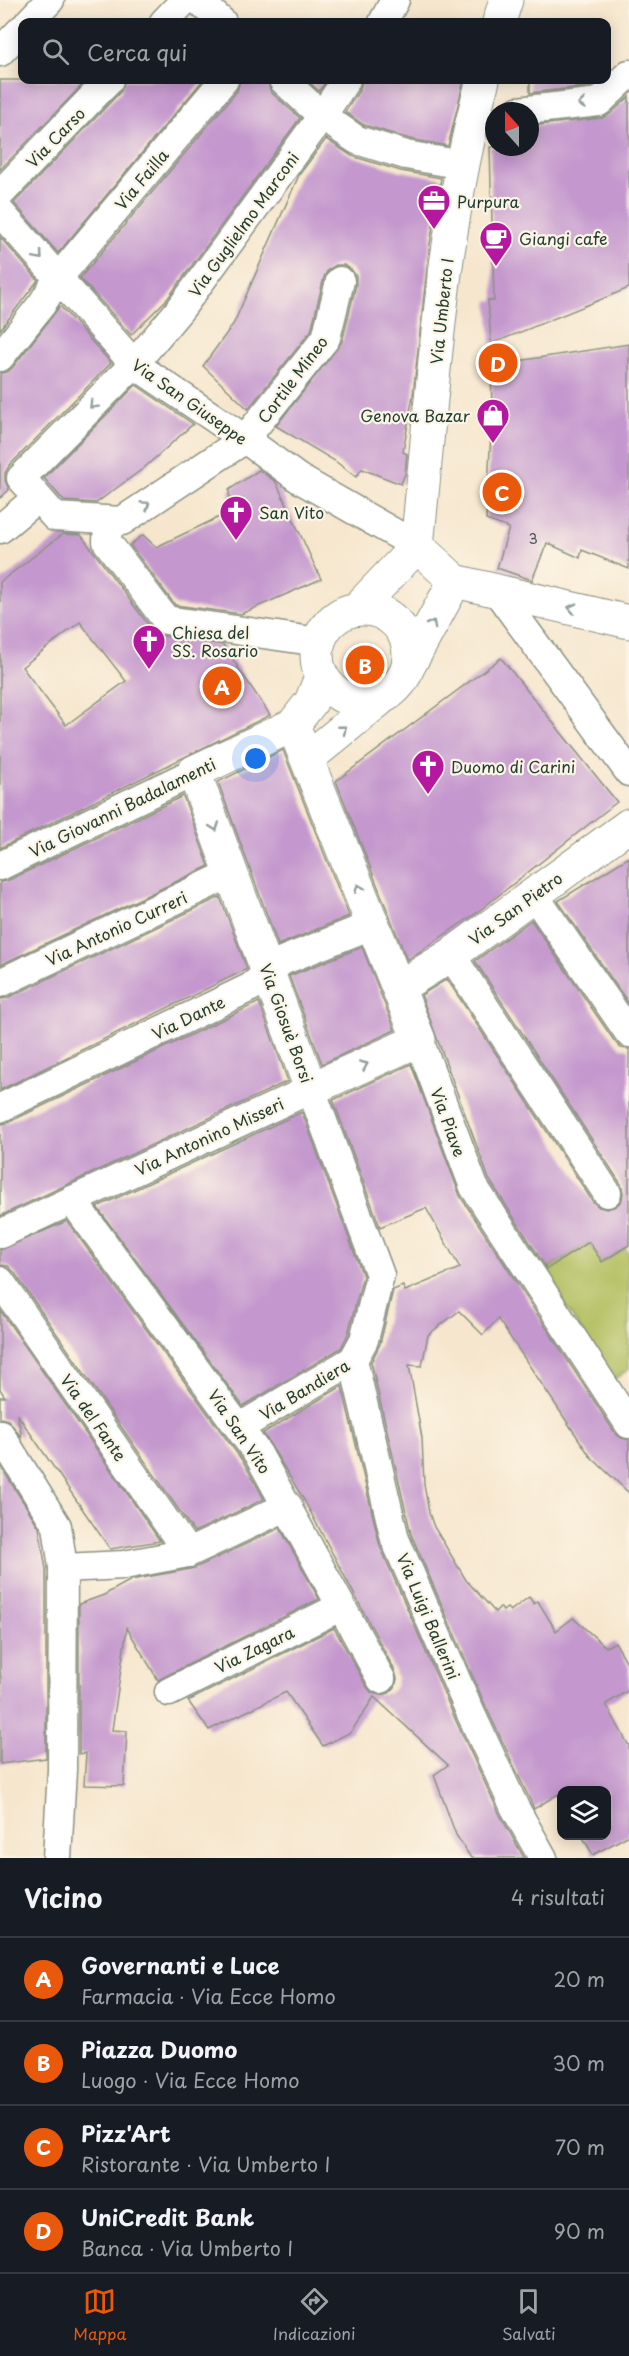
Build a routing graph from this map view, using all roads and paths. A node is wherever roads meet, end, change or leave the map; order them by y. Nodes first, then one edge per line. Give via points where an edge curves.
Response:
1 (50, 0) edge
2 (185, 0) edge
3 (198, 0) edge
4 (395, 0) edge
5 (506, 0) edge
6 (33, 18) edge
7 (168, 18) edge
8 (218, 18) edge
9 (385, 18) edge
10 (500, 18) edge
11 (18, 33) edge
12 (0, 52) edge
13 (628, 78) edge
14 (105, 84) edge
15 (221, 84) edge
16 (287, 84) edge
17 (343, 84) edge
18 (483, 84) edge
19 (539, 109) edge
20 (484, 115) edge
21 (322, 116) junction
22 (463, 165) junction
23 (0, 194) edge
24 (0, 212) edge
25 (58, 278) junction
26 (340, 281) dead end
27 (0, 357) edge
28 (134, 364) junction
29 (245, 439) junction
30 (37, 498) junction
31 (108, 520) junction
32 (0, 529) edge
33 (417, 546) junction
34 (455, 581) junction
35 (496, 590) junction
36 (357, 609) junction
37 (629, 622) edge
38 (319, 642) junction
39 (408, 667) junction
40 (321, 677) junction
41 (379, 700) junction
42 (285, 729) junction
43 (307, 759) junction
44 (194, 772) junction
45 (629, 772) edge
46 (629, 825) edge
47 (0, 866) edge
48 (232, 873) junction
49 (534, 895) junction
50 (374, 924) junction
51 (451, 955) junction
52 (268, 973) junction
53 (0, 983) edge
54 (399, 987) junction
55 (629, 1033) edge
56 (419, 1040) junction
57 (311, 1089) junction
58 (0, 1108) edge
59 (607, 1193) dead end
60 (72, 1200) junction
61 (0, 1234) edge
62 (380, 1275) joint
63 (0, 1281) edge
64 (353, 1360) junction
65 (629, 1425) edge
66 (240, 1427) junction
67 (0, 1434) edge
68 (288, 1506) junction
69 (188, 1553) junction
70 (63, 1568) junction
71 (340, 1607) junction
72 (381, 1679) dead end
73 (169, 1692) dead end
74 (57, 1858) edge
75 (543, 1858) edge

1 - 6 street
2 - 7 street
3 - 8 street
4 - 9 street
5 - 10 street
11 - 12 street
13 -> 19 street via 598,102
14 - 23 street, Via Carso
15 - 25 street, Via Failla
16 - 21 street
17 - 21 street, Via Guglielmo Marconi
18 - 20 street, Via Umberto I
20 - 22 street, Via Umberto I
21 - 22 street via 357,140 406,155
21 - 28 street, Via Guglielmo Marconi via 181,308
22 - 33 street, Via Umberto I via 450,229
24 -> 25 street, Via San Giuseppe
25 - 27 street, Via Failla
25 - 28 street, Via San Giuseppe
26 - 29 street, Cortile Mineo via 326,338
28 - 29 street, Via San Giuseppe
28 -> 30 street, Via Guglielmo Marconi via 21,478
31 -> 29 street, Cortile Mineo via 122,521
29 - 33 street, Via San Giuseppe via 298,478
30 - 31 street, Cortile Mineo via 55,517
30 - 32 street
31 - 38 street via 107,542 166,620
33 - 34 street
33 - 36 street
34 - 35 street
39 -> 34 street
37 -> 35 street
35 - 45 street
36 - 38 street via 336,616 321,633
36 - 39 street via 380,612 398,624 409,644
38 - 40 street via 316,655
39 - 41 street via 398,687
40 - 41 street via 336,694 357,702
40 - 42 street via 311,702
43 -> 41 street
42 - 43 street, Via Piave
42 - 44 street, Via Giovanni Badalamenti
50 -> 43 street, Via Piave
44 - 47 street, Via Giovanni Badalamenti
44 -> 48 street, Via Giosuè Borsi
46 - 49 street, Via San Pietro
48 - 52 street, Via Giosuè Borsi
48 - 53 street, Via Antonio Curreri
49 - 51 street, Via San Pietro
49 - 55 street
50 - 52 street, Via Dante via 282,961
50 - 54 street, Via Piave
51 - 54 street, Via San Pietro
51 - 59 street
52 - 57 street, Via Giosuè Borsi
52 - 58 street, Via Dante via 251,987
54 - 56 street, Via Piave
57 -> 56 street, Via Antonino Misseri
56 - 65 street, Via Piave via 474,1187
57 - 60 street, Via Antonino Misseri
57 - 62 street, Via Giosuè Borsi
60 - 61 street, Via Antonino Misseri
60 - 66 street, Via San Vito
62 - 64 street, Via Bandiera via 364,1340
63 - 69 street, Via del Fante
64 - 66 street, Via Bandiera
64 - 75 street, Via Luigi Ballerini via 395,1539 471,1714
66 - 68 street, Via San Vito
67 - 70 street via 57,1526
68 - 69 street
68 - 71 street, Via San Vito
69 - 70 street via 124,1565
70 - 74 street via 62,1770
71 - 72 street, Via San Vito
71 - 73 street, Via Zagara

